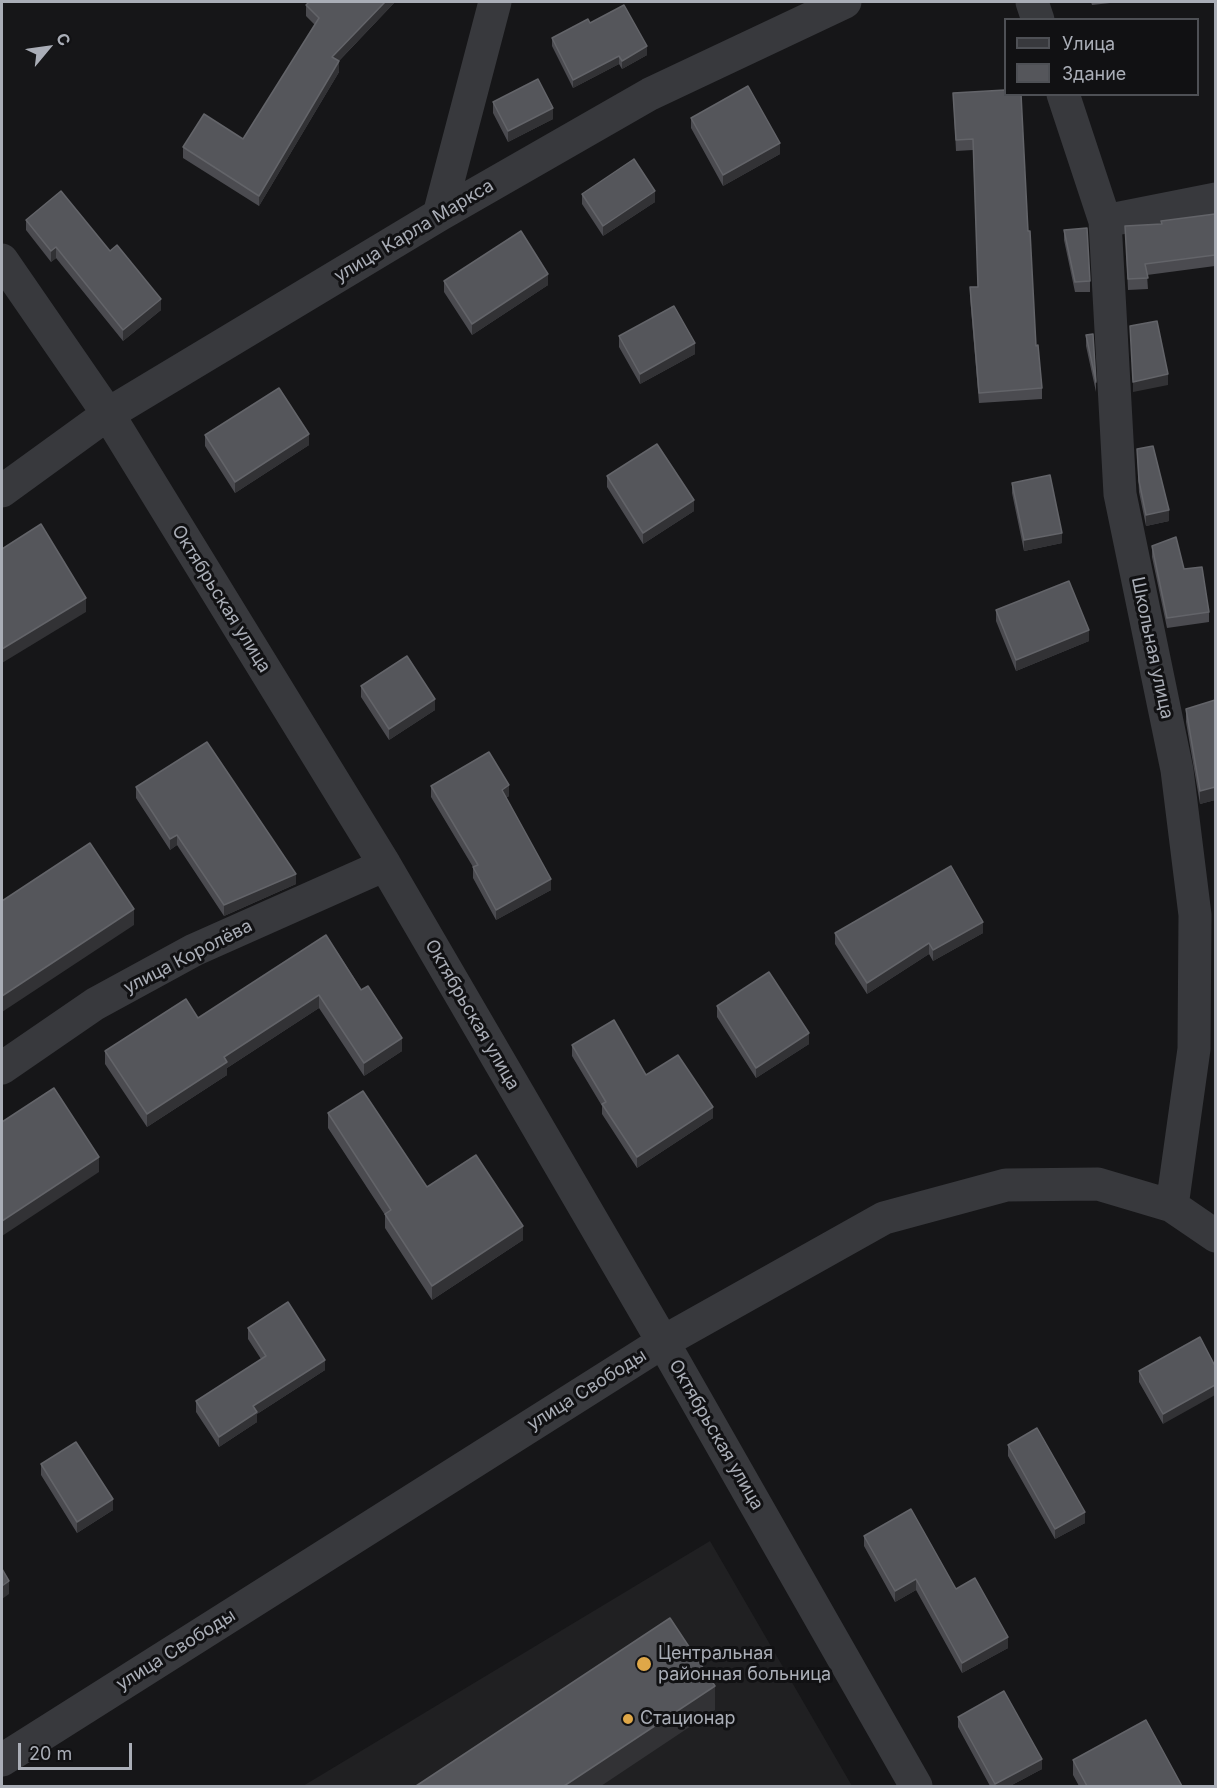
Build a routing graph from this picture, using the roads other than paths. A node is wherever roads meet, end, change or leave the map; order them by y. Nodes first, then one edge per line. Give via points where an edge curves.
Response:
1 (495, 2) edge
2 (845, 2) edge
3 (1032, 2) edge
4 (1037, 18) edge
5 (1064, 96) edge
6 (1215, 200) edge
7 (439, 215) junction
8 (1105, 221) junction
9 (2, 260) edge
10 (108, 414) junction
11 (2, 491) edge
12 (385, 865) junction
13 (2, 1068) edge
14 (1172, 1206) junction
15 (1215, 1236) edge
16 (663, 1342) junction
17 (2, 1760) edge
18 (916, 1786) edge

1 - 7 street
2 - 7 street, улица Карла Маркса via 650,94
3 - 4 street
5 - 8 street, Школьная улица
6 - 8 street
7 - 10 street, улица Карла Маркса
8 - 14 street, Школьная улица via 1120,494 1177,770 1195,915 1194,1049
9 - 10 street, Октябрьская улица
10 - 11 street, улица Карла Маркса
10 - 12 street, Октябрьская улица
12 - 13 street, улица Королёва via 194,950 95,1004
12 - 16 street, Октябрьская улица
14 - 15 street, улица Свободы
14 - 16 street, улица Свободы via 1098,1184 1006,1185 884,1218
16 - 17 street, улица Свободы
16 - 18 street, Октябрьская улица

